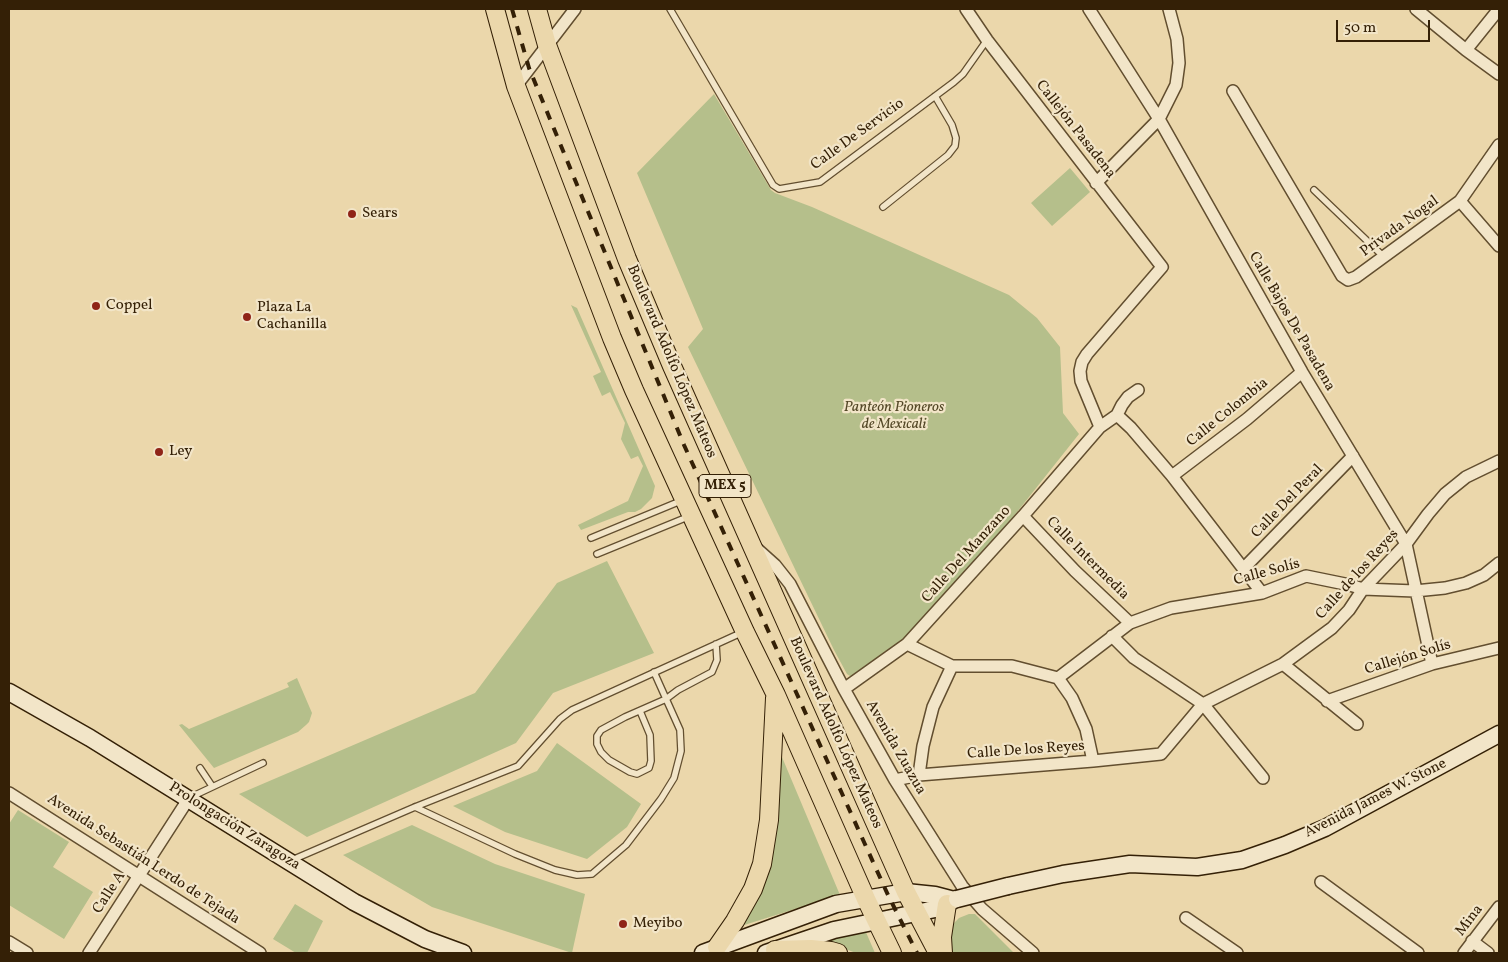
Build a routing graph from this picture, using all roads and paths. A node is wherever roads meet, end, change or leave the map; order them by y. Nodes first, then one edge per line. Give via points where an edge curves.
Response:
1 (495, 9) edge
2 (537, 9) edge
3 (575, 9) edge
4 (670, 9) edge
5 (966, 9) edge
6 (1089, 9) edge
7 (1169, 9) edge
8 (1416, 9) edge
9 (1499, 9) edge
10 (986, 40) junction
11 (547, 45) junction
12 (1466, 50) junction
13 (1499, 74) edge
14 (516, 86) junction
15 (1233, 91) dead end
16 (935, 96) junction
17 (1159, 119) junction
18 (1499, 145) edge
19 (1096, 183) junction
20 (1314, 190) dead end
21 (1460, 201) junction
22 (883, 207) dead end
23 (1499, 246) edge
24 (1384, 257) junction
25 (1302, 372) junction
26 (1138, 390) dead end
27 (1117, 415) junction
28 (1100, 427) junction
29 (1353, 456) junction
30 (1499, 461) edge
31 (1172, 476) junction
32 (688, 507) junction
33 (1023, 516) junction
34 (591, 538) dead end
35 (751, 543) junction
36 (1406, 544) junction
37 (597, 554) dead end
38 (1499, 563) edge
39 (1244, 568) junction
40 (1363, 589) junction
41 (1415, 590) junction
42 (1262, 592) junction
43 (1130, 623) junction
44 (745, 632) junction
45 (1112, 636) junction
46 (716, 644) junction
47 (907, 644) junction
48 (1499, 648) edge
49 (1283, 664) junction
50 (1432, 664) junction
51 (952, 666) junction
52 (654, 672) junction
53 (1058, 678) junction
54 (844, 689) junction
55 (9, 692) edge
56 (776, 695) junction
57 (666, 699) junction
58 (1327, 701) junction
59 (1203, 704) junction
60 (640, 711) junction
61 (1356, 724) dead end
62 (1499, 734) edge
63 (1161, 754) joint
64 (1093, 761) junction
65 (263, 762) dead end
66 (200, 768) dead end
67 (919, 774) junction
68 (1262, 778) dead end
69 (895, 780) junction
70 (212, 786) junction
71 (9, 792) edge
72 (189, 798) junction
73 (415, 807) junction
74 (288, 862) junction
75 (140, 876) junction
76 (1321, 882) dead end
77 (906, 892) junction
78 (866, 899) junction
79 (953, 901) junction
80 (1499, 907) edge
81 (918, 913) junction
82 (1186, 918) dead end
83 (877, 921) junction
84 (1472, 941) junction
85 (9, 942) edge
86 (710, 950) edge
87 (771, 952) edge
88 (27, 953) edge
89 (89, 953) edge
90 (260, 953) edge
91 (463, 953) edge
92 (838, 953) edge
93 (892, 953) edge
94 (938, 953) edge
95 (943, 953) edge
96 (1033, 953) edge
97 (1237, 953) edge
98 (1418, 953) edge
99 (1464, 953) edge
100 (1488, 953) edge

1 - 14 main road, MEX 5
2 - 11 main road, Boulevard Adolfo López Mateos / MEX 5
3 - 11 street
4 - 16 lane, Calle De Servicio via 773,186 779,190 820,182
5 - 10 street, Callejón Pasadena
6 - 17 street, Calle Bajos De Pasadena
7 - 17 street via 1179,63 1176,85
8 - 12 street
9 - 12 street
10 - 16 lane, Calle De Servicio via 963,74
10 - 19 street, Callejón Pasadena
11 - 14 street
11 - 35 main road, Boulevard Adolfo López Mateos / MEX 5 via 627,259
12 - 13 street
14 - 32 main road, MEX 5 via 612,338
15 - 24 street, Privada Nogal via 1342,276 1348,280 1356,277
16 - 22 lane via 952,125 955,146
17 - 19 street
17 - 25 street, Calle Bajos De Pasadena
18 - 21 street, Privada Nogal
19 - 28 street, Callejón Pasadena via 1162,267 1082,362 1081,381
20 - 24 lane
21 - 23 street
21 - 24 street, Privada Nogal
25 - 29 street, Calle Bajos De Pasadena
25 - 31 street, Calle Colombia
26 - 27 street via 1128,397
27 - 28 street
27 - 31 street
28 - 33 street, Calle Del Manzano
29 - 36 street, Calle Bajos De Pasadena
29 - 39 street, Calle Del Peral
30 - 36 street, Calle de los Reyes via 1466,477 1445,494
31 - 39 street
32 - 34 lane
32 - 37 lane
32 - 44 main road, MEX 5
33 - 43 street, Calle Intermedia
33 - 47 street, Calle Del Manzano
35 - 54 street, Avenida Zuazua via 790,584
35 - 77 main road, Boulevard Adolfo López Mateos / MEX 5
36 - 40 street, Calle de los Reyes
36 - 41 street, Calle Bajos De Pasadena
38 - 41 street, Calle Solís via 1466,583
39 - 42 street
40 - 41 street, Calle Solís
40 - 42 street, Calle Solís via 1306,576
40 - 49 street, Calle de los Reyes via 1332,628
41 - 50 street, Calle Bajos De Pasadena
42 - 43 street, Calle Solís via 1172,608
43 - 45 street, Calle Solís
44 - 46 lane
44 - 56 main road, MEX 5
45 - 53 street, Calle Solís
45 - 59 street via 1134,658
46 - 52 lane
46 - 57 lane via 717,660 712,672
47 - 51 street
47 - 54 street, Calle Del Manzano
48 - 50 street, Callejón Solís
49 - 58 street
49 - 59 street, Calle de los Reyes
50 - 58 street, Callejón Solís
51 - 53 street via 1012,666
51 - 67 street via 932,707
52 - 57 lane
52 - 73 lane via 572,710 518,766
53 - 64 street via 1072,698 1086,729
54 - 69 street, Avenida Zuazua
55 - 72 main road, Prolongación Zaragoza
56 - 78 main road, MEX 5
56 - 86 main road via 769,820 762,864 735,921
57 - 60 lane
57 - 73 lane via 680,730 680,751 674,778 626,845 592,874 577,875 555,870
58 - 61 street
59 - 63 street, Calle de los Reyes
59 - 68 street
60 - 60 lane via 601,730 597,736 597,744 609,760 637,774 649,768 651,761 650,735
62 - 79 main road, Avenida James W. Stone, bridge via 1325,828 1242,860 1196,867 1130,864 1063,874
63 - 64 street, Calle De los Reyes
64 - 67 street, Calle De los Reyes
65 - 70 lane
66 - 70 lane
67 - 69 street, Calle De los Reyes
69 - 96 street, Avenida Zuazua via 962,886 982,909
70 - 72 lane
71 - 75 street, Avenida Sebastián Lerdo de Tejada
72 - 74 main road, Prolongación Zaragoza
72 - 75 street, Calle A
73 - 74 lane
74 - 91 main road, Prolongación Zaragoza via 354,902 425,939
75 - 89 street, Calle A
75 - 90 street, Avenida Sebastián Lerdo de Tejada
76 - 98 street
77 - 78 main road, Avenida James W. Stone
77 - 79 main road, Avenida James W. Stone via 935,895
77 - 81 main road, Boulevard Adolfo López Mateos / MEX 5
78 - 83 main road, MEX 5
78 - 86 main road via 836,904
79 - 81 main road, Avenida James W. Stone
79 - 95 main road via 942,937
80 - 84 street, Mina
81 - 83 main road, Avenida James W. Stone
81 - 94 main road, Boulevard Adolfo López Mateos / MEX 5
82 - 97 street
83 - 87 main road via 834,930
83 - 93 main road, MEX 5
84 - 99 street, Mina
84 - 100 street
85 - 88 street
87 - 92 main road via 811,949

